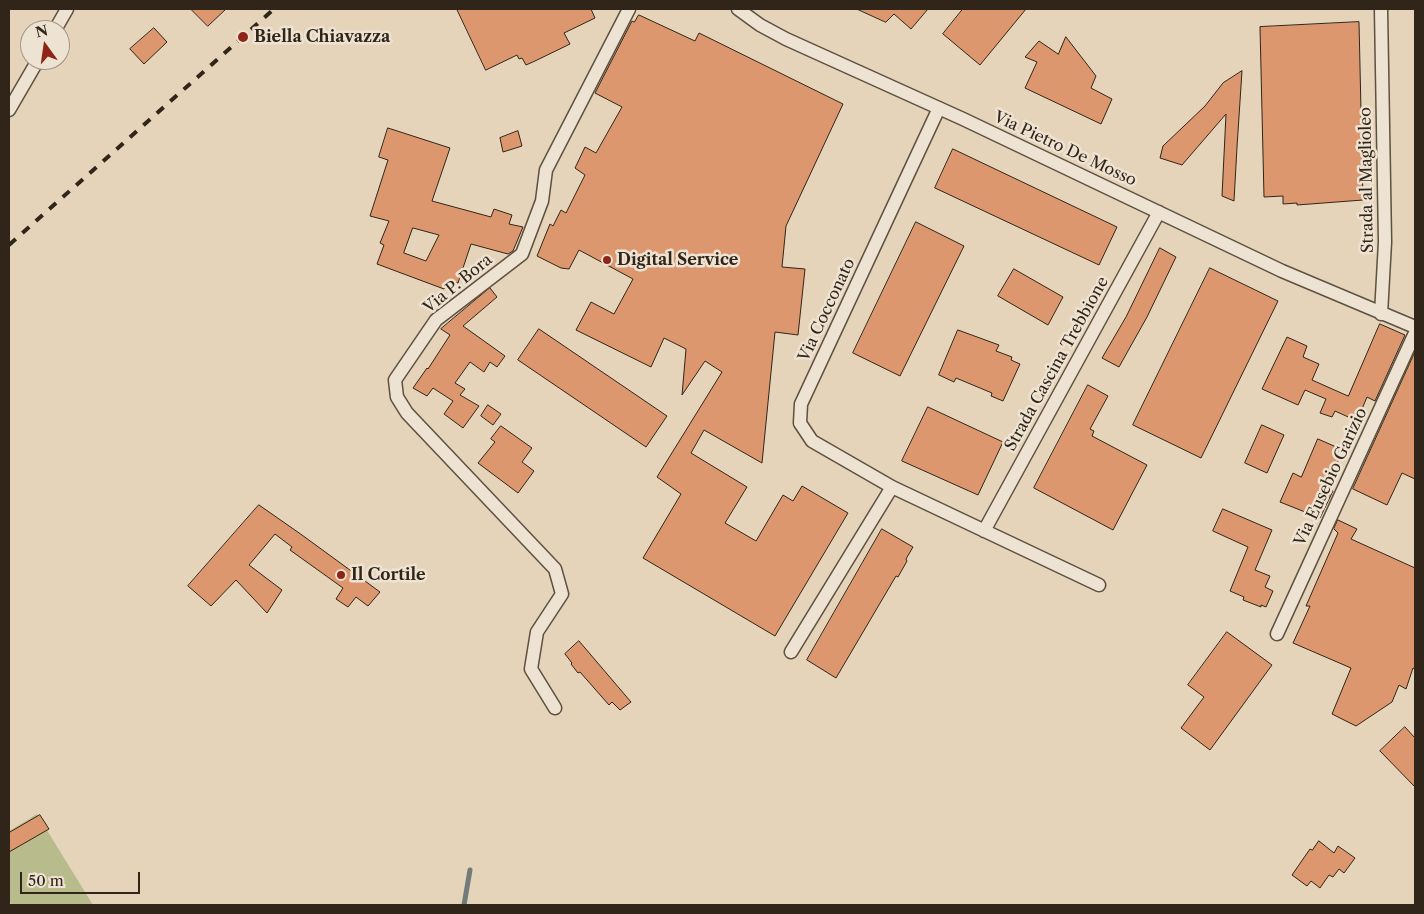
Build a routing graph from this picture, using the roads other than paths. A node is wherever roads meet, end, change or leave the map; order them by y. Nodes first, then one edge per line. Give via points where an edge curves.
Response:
1 (68, 9) edge
2 (629, 9) edge
3 (738, 9) edge
4 (1381, 9) edge
5 (61, 20) edge
6 (32, 70) edge
7 (939, 108) junction
8 (9, 110) edge
9 (1159, 212) junction
10 (1381, 314) junction
11 (1415, 327) edge
12 (1415, 333) edge
13 (892, 487) junction
14 (984, 531) junction
15 (1099, 585) dead end
16 (1277, 634) dead end
17 (790, 652) dead end
18 (555, 708) dead end

1 - 5 street
2 - 18 street, Via P. Bora via 546,170 542,201 522,254 436,320 395,380 397,397 407,413 555,570 562,594 537,632 531,669
3 - 7 street, Via Pietro De Mosso via 786,39
4 - 10 street, Strada al Maglioleo via 1385,242
6 - 8 street
7 - 9 street, Via Pietro De Mosso
7 - 13 street, Via Cocconato via 801,404 800,423 812,441
9 - 10 street, Via Pietro De Mosso
9 - 14 street, Strada Cascina Trebbione
10 - 11 street
12 - 16 street, Via Eusebio Garizio
13 - 14 street
13 - 17 street
14 - 15 street

